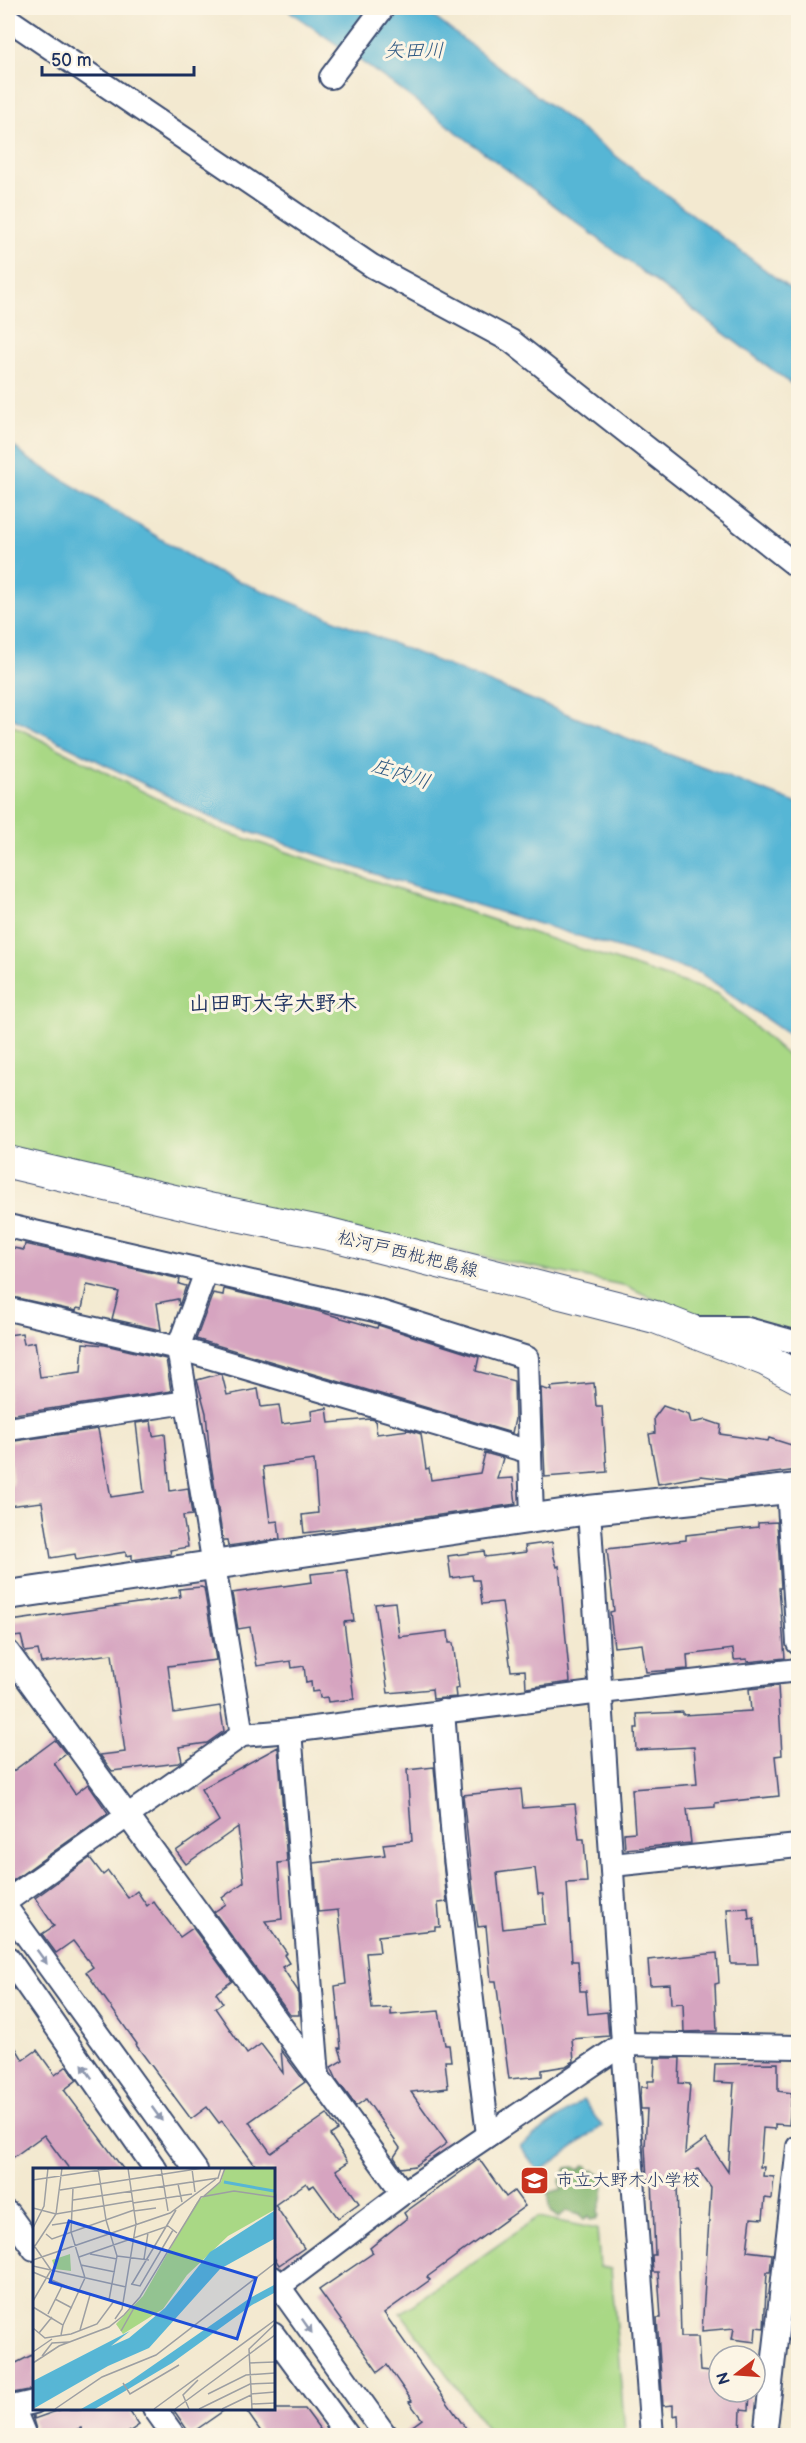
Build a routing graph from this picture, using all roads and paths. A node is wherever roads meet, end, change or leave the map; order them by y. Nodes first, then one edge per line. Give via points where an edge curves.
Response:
1 (383, 8) edge
2 (8, 19) edge
3 (331, 77) dead end
4 (798, 567) edge
5 (8, 1162) edge
6 (8, 1226) edge
7 (206, 1272) junction
8 (8, 1309) edge
9 (681, 1327) junction
10 (798, 1343) edge
11 (178, 1348) junction
12 (798, 1377) edge
13 (187, 1402) junction
14 (8, 1429) edge
15 (530, 1452) junction
16 (793, 1488) edge
17 (589, 1510) junction
18 (532, 1518) junction
19 (214, 1564) junction
20 (8, 1595) edge
21 (797, 1615) edge
22 (798, 1643) edge
23 (8, 1652) edge
24 (798, 1670) edge
25 (601, 1692) junction
26 (443, 1711) junction
27 (290, 1731) junction
28 (242, 1735) junction
29 (128, 1816) junction
30 (798, 1846) edge
31 (612, 1865) junction
32 (8, 1900) edge
33 (8, 1910) edge
34 (8, 1958) edge
35 (623, 2044) junction
36 (798, 2047) edge
37 (319, 2078) junction
38 (488, 2135) junction
39 (798, 2147) edge
40 (155, 2168) edge
41 (195, 2168) edge
42 (402, 2193) junction
43 (8, 2213) edge
44 (33, 2248) edge
45 (791, 2285) edge
46 (275, 2286) edge
47 (274, 2335) edge
48 (18, 2406) edge
49 (155, 2410) edge
50 (25, 2436) edge
51 (174, 2436) edge
52 (348, 2436) edge
53 (386, 2436) edge
54 (652, 2436) edge
55 (765, 2436) edge

1 - 3 street
2 - 4 street via 372,266 511,341
5 - 9 main road, 松河戸西枇杷島線 via 340,1237 655,1317
6 - 7 street
7 - 11 street
7 - 15 street via 374,1310 527,1358
8 - 11 street
9 - 10 street via 744,1328
9 - 12 main road, 松河戸西枇杷島線 via 766,1360
11 - 13 street
11 - 15 street
13 - 14 street
13 - 19 street
15 - 18 street
16 - 17 street
16 - 21 street
17 - 18 street
17 - 25 street
18 - 19 street
19 - 20 street
19 - 28 street
21 - 22 street
23 - 29 street
24 - 25 street
25 - 26 street
25 - 31 street
26 - 27 street
26 - 38 street via 453,1840
27 - 28 street
27 - 37 street
28 - 29 street
29 - 32 street
29 - 37 street
30 - 31 street
31 - 35 street
33 -> 41 street
40 -> 34 street
35 - 36 street
35 - 38 street
35 - 54 street
37 - 42 street
38 - 42 street
39 - 45 street
42 - 46 street
43 - 44 street
45 - 55 street
46 -> 53 street
47 - 52 street
48 - 50 street
49 - 51 street

